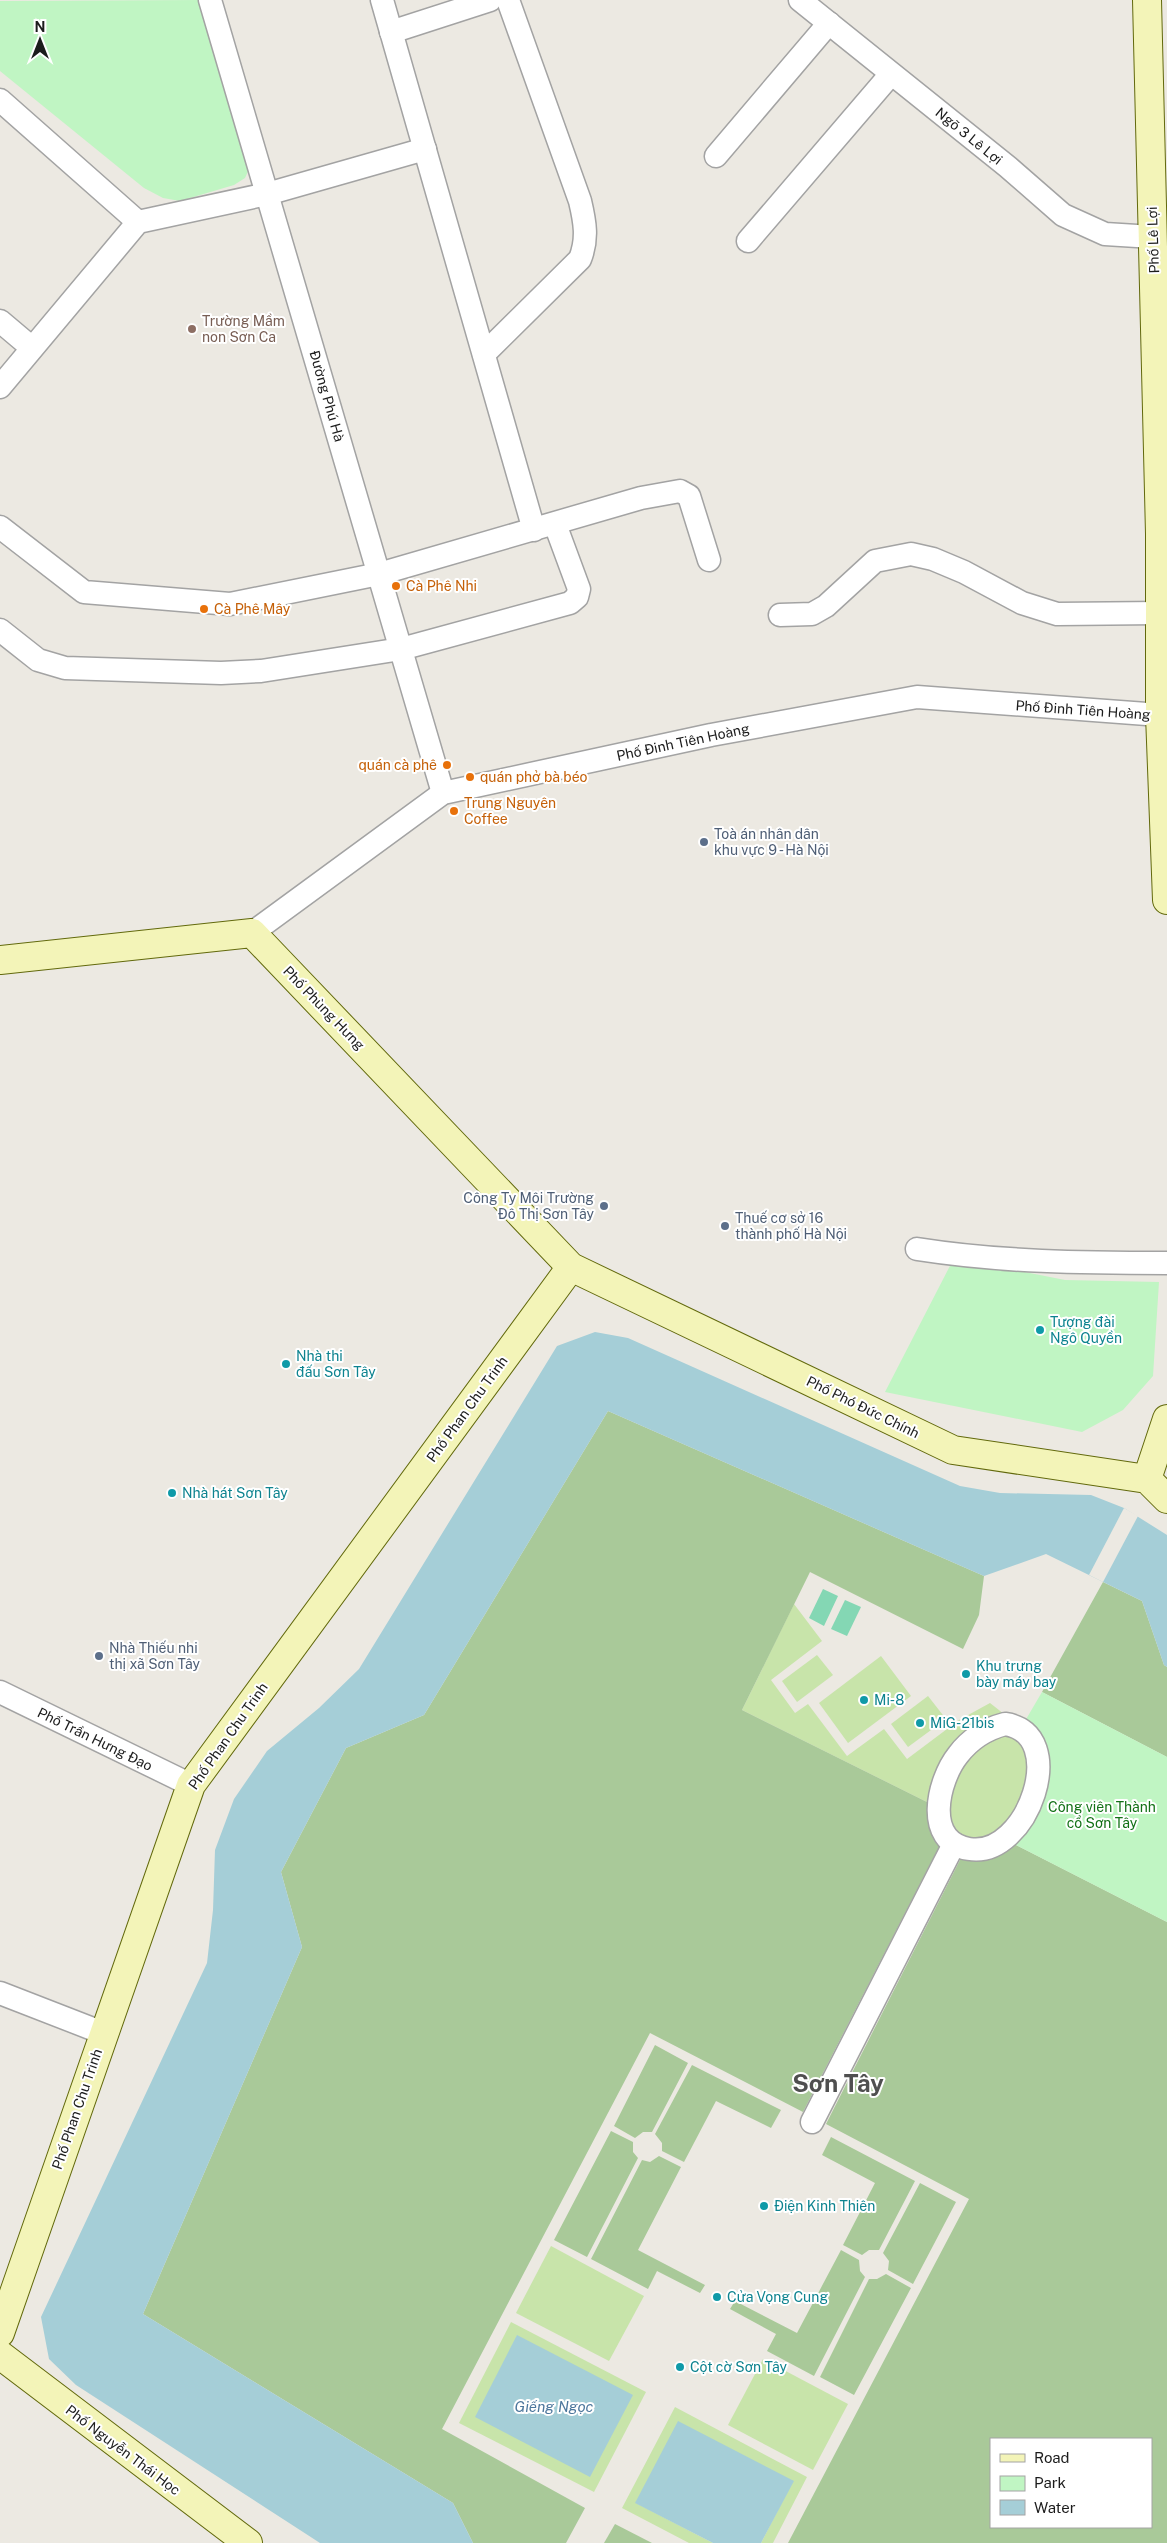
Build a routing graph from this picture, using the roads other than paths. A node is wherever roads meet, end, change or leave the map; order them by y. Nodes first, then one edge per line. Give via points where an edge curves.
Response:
1 (210, 0) edge
2 (382, 0) edge
3 (490, 0) edge
4 (508, 0) edge
5 (800, 0) edge
6 (1147, 0) edge
7 (829, 23) junction
8 (392, 32) junction
9 (891, 74) junction
10 (0, 100) edge
11 (425, 149) junction
12 (716, 156) dead end
13 (1159, 166) edge
14 (267, 194) junction
15 (138, 222) junction
16 (1153, 237) junction
17 (748, 241) dead end
18 (0, 321) edge
19 (32, 348) junction
20 (484, 354) junction
21 (0, 387) edge
22 (0, 527) edge
23 (545, 527) junction
24 (1164, 534) edge
25 (709, 560) dead end
26 (379, 574) junction
27 (780, 615) dead end
28 (1162, 629) edge
29 (0, 630) edge
30 (401, 649) junction
31 (1160, 715) junction
32 (443, 793) junction
33 (1167, 900) edge
34 (252, 934) junction
35 (0, 960) edge
36 (917, 1249) dead end
37 (1167, 1263) edge
38 (571, 1266) junction
39 (1167, 1419) edge
40 (1147, 1479) junction
41 (1167, 1499) edge
42 (0, 1692) edge
43 (191, 1785) junction
44 (954, 1844) junction
45 (0, 1993) edge
46 (103, 2033) junction
47 (812, 2122) dead end
48 (0, 2333) edge
49 (0, 2355) edge
50 (248, 2543) edge

1 - 14 street, Đường Phú Hà
2 - 8 street
3 - 8 street
4 - 20 street via 580,201 586,232 580,259
5 - 7 street, Ngõ 3 Lê Lợi
6 - 13 main road, Phố Lê Lợi
7 - 9 street, Ngõ 3 Lê Lợi
7 - 12 street
8 - 11 street
9 - 16 street, Ngõ 3 Lê Lợi via 1063,215 1105,234
9 - 17 street
10 - 15 street
11 - 14 street
11 - 20 street
13 - 16 main road, Phố Lê Lợi
14 - 15 street
14 - 26 street, Đường Phú Hà
15 - 19 street
16 - 24 main road, Phố Lê Lợi
18 - 19 street
19 - 21 street
20 - 23 street
22 - 26 street via 84,592 230,604
23 - 25 street via 641,498 680,491 689,496
23 - 26 street
23 - 30 street via 579,589 577,597 570,603
24 - 28 main road, Phố Lê Lợi
26 - 30 street, Đường Phú Hà
27 - 28 street via 812,614 826,606 875,561 911,554 948,565 1022,603 1057,614
28 - 31 main road, Phố Lê Lợi
29 - 30 street via 38,660 65,668 221,674 261,671
30 - 32 street, Đường Phú Hà
31 - 32 street, Phố Đinh Tiên Hoàng via 917,698 711,735
31 - 33 main road, Phố Lê Lợi
32 - 34 street, Phố Đinh Tiên Hoàng
34 - 35 main road
34 - 38 main road, Phố Phùng Hưng
36 - 37 street via 1016,1261
38 - 40 main road, Phố Phó Đức Chính via 953,1450
38 - 43 main road, Phố Phan Chu Trinh
39 - 40 main road
40 - 41 main road
42 - 43 street, Phố Trần Hưng Đạo
43 - 46 main road, Phố Phan Chu Trinh
44 - 44 street via 981,1850 996,1846 1012,1832 1028,1809 1038,1774 1037,1755 1028,1733 1017,1726 1005,1724 989,1729 962,1750 949,1769 940,1796 938,1816 945,1836
44 - 47 street
45 - 46 street
46 - 48 main road, Phố Phan Chu Trinh
49 - 50 main road, Phố Nguyễn Thái Học

